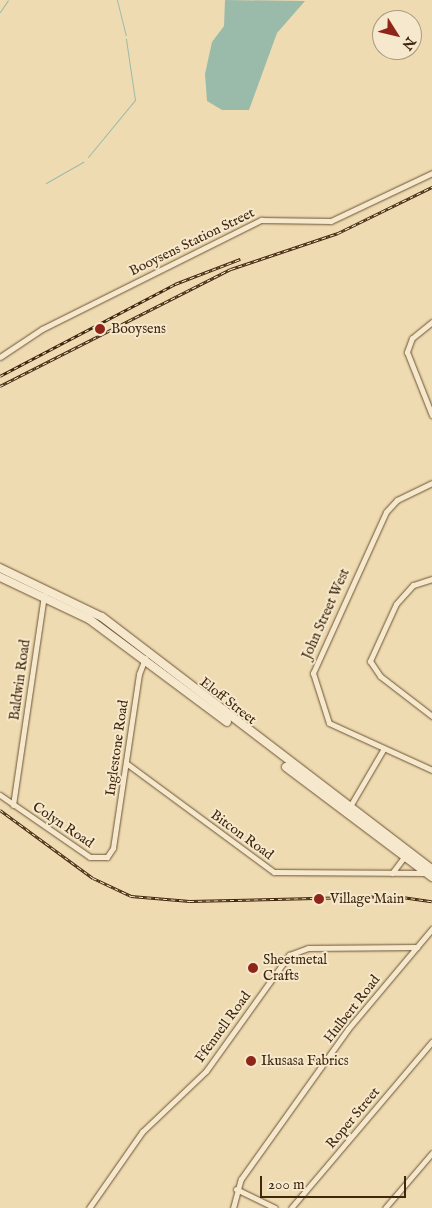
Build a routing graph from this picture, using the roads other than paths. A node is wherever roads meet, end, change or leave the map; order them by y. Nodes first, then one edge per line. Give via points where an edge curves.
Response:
1 (432, 173) edge
2 (432, 322) edge
3 (0, 357) edge
4 (432, 415) edge
5 (432, 483) edge
6 (0, 568) edge
7 (0, 577) edge
8 (432, 579) edge
9 (43, 588) junction
10 (44, 598) junction
11 (147, 656) junction
12 (432, 716) edge
13 (384, 748) junction
14 (126, 763) junction
15 (432, 770) edge
16 (0, 795) edge
17 (13, 804) junction
18 (348, 809) junction
19 (114, 848) joint
20 (406, 854) junction
21 (392, 873) junction
22 (430, 873) edge
23 (432, 929) edge
24 (416, 947) junction
25 (432, 1042) edge
26 (432, 1153) edge
27 (236, 1189) junction
28 (89, 1208) edge
29 (233, 1208) edge
30 (275, 1208) edge
31 (291, 1208) edge
32 (385, 1208) edge

1 - 3 street, Booysens Station Street via 331,221 261,220 49,326
2 - 4 street via 412,338 407,352 411,372
5 - 13 street, John Street West via 397,500 386,512 313,673 329,723
6 - 9 street, Eloff Street
7 - 10 street, Eloff Street
8 - 12 street via 407,590 388,616 371,654 374,670
9 - 10 street, Baldwin Road
9 - 11 street, Eloff Street via 89,609
10 - 11 street, Eloff Street via 89,619
10 - 17 street, Baldwin Road
11 - 14 street, Inglestone Road
11 - 18 street, Eloff Street
13 - 15 street, John Street West
13 - 18 street
14 - 19 street, Inglestone Road
14 - 21 street, Bitcon Road via 274,872
16 - 17 street, Colyn Road
17 - 19 street, Colyn Road via 90,857 102,860
18 - 20 street, Eloff Street
20 - 21 street
20 - 22 street, Eloff Street
21 - 22 street, Bitcon Road
23 - 24 street, Hulbert Road
24 - 27 street, Hulbert Road via 348,1029
24 - 28 street, Ffennell Road via 308,948 289,955 206,1071 145,1128
25 - 31 street, Roper Street
26 - 32 street
27 - 29 street, Hulbert Road
27 - 30 street

